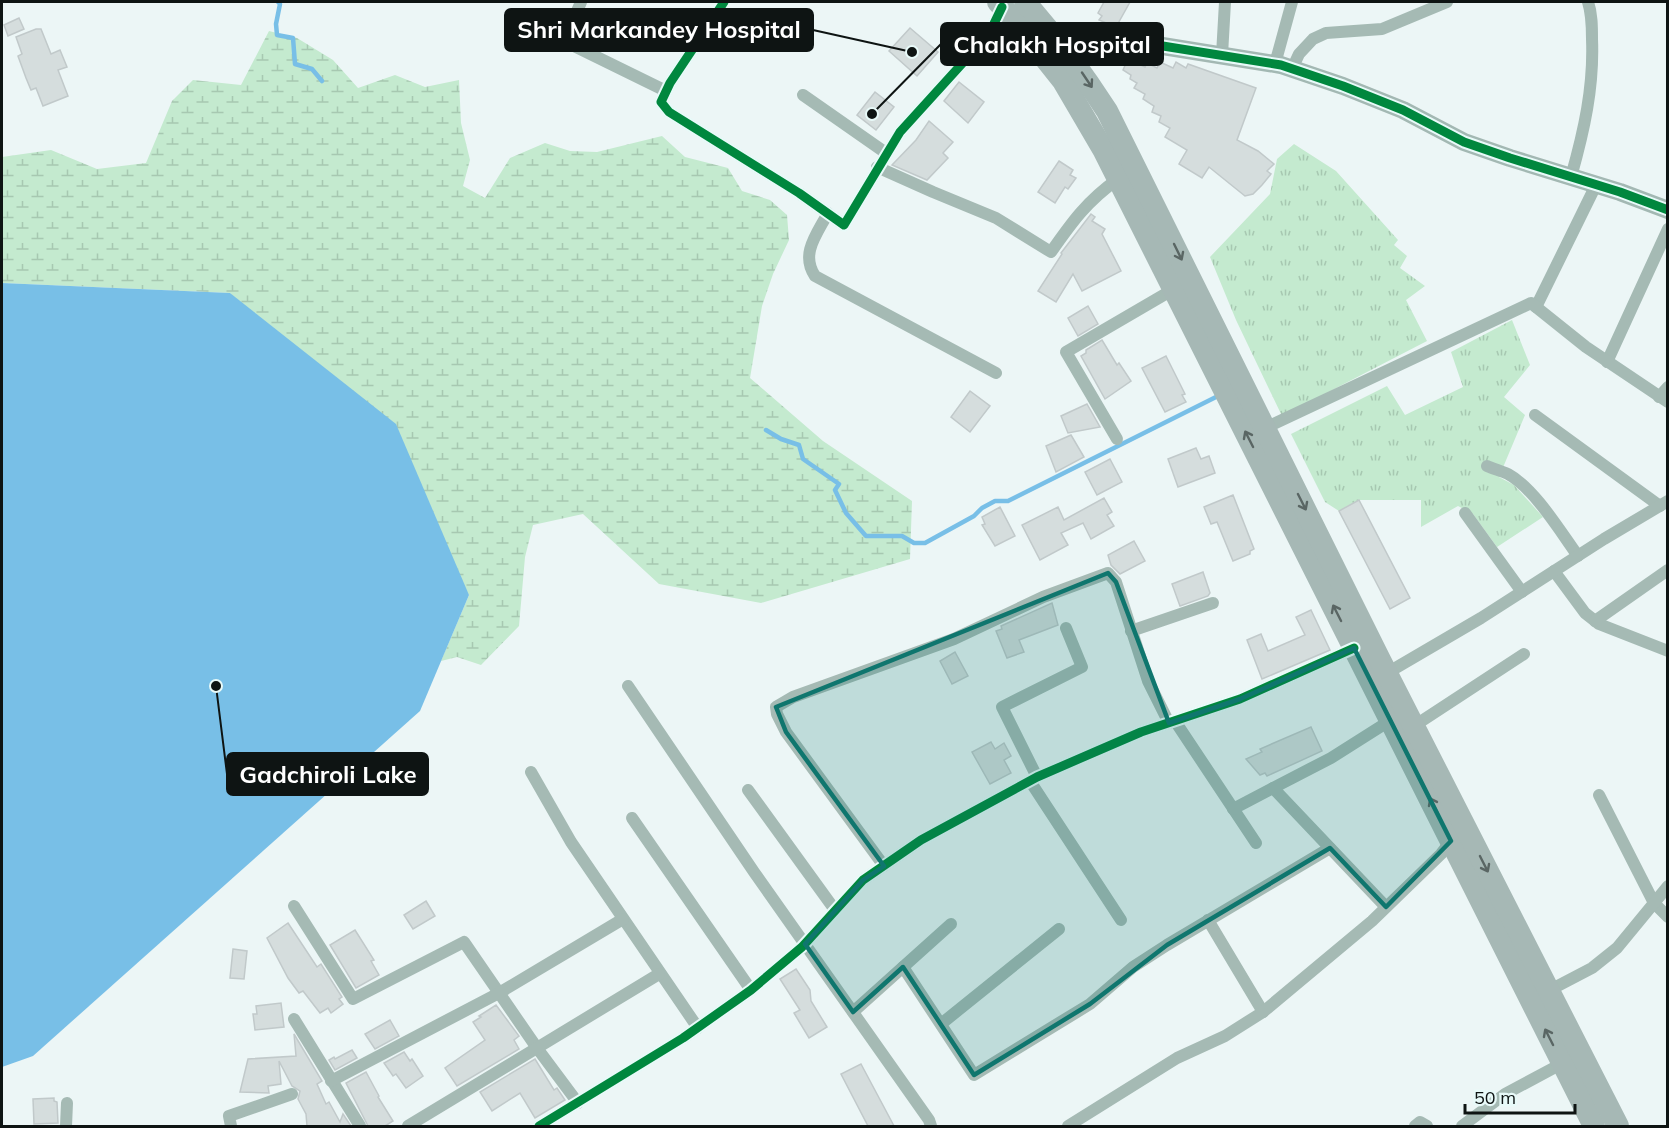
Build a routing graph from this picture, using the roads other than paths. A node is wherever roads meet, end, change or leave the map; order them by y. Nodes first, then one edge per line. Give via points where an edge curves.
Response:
1 (581, 2) edge
2 (723, 2) edge
3 (1025, 2) edge
4 (1225, 2) edge
5 (1292, 2) edge
6 (1447, 2) edge
7 (1588, 2) edge
8 (1000, 4) edge
9 (1054, 35) junction
10 (1222, 55) junction
11 (1283, 67) junction
12 (666, 91) junction
13 (803, 95) dead end
14 (886, 153) junction
15 (877, 167) junction
16 (1571, 177) junction
17 (1118, 179) junction
18 (1596, 185) junction
19 (1668, 210) edge
20 (828, 213) junction
21 (1668, 229) edge
22 (1174, 289) junction
23 (1536, 307) junction
24 (1607, 362) junction
25 (996, 373) dead end
26 (1668, 387) edge
27 (1664, 400) edge
28 (1535, 415) dead end
29 (1265, 428) junction
30 (1117, 439) dead end
31 (1487, 466) dead end
32 (1664, 503) edge
33 (1465, 513) dead end
34 (1578, 555) junction
35 (1668, 570) edge
36 (1554, 571) junction
37 (1522, 592) junction
38 (1213, 603) dead end
39 (1594, 621) junction
40 (1066, 628) dead end
41 (1131, 632) junction
42 (1354, 648) junction
43 (1668, 651) edge
44 (1524, 654) dead end
45 (1387, 673) junction
46 (628, 686) dead end
47 (1390, 720) junction
48 (1172, 722) junction
49 (1414, 726) junction
50 (531, 772) dead end
51 (1034, 779) junction
52 (1273, 788) junction
53 (748, 790) dead end
54 (1599, 795) dead end
55 (1233, 809) junction
56 (632, 818) dead end
57 (1451, 841) junction
58 (1256, 843) dead end
59 (1330, 848) junction
60 (884, 866) junction
61 (1668, 886) edge
62 (1654, 903) junction
63 (294, 906) dead end
64 (1386, 907) junction
65 (835, 910) junction
66 (1668, 917) edge
67 (623, 919) junction
68 (1122, 920) dead end
69 (1208, 920) junction
70 (951, 924) dead end
71 (1059, 929) dead end
72 (805, 944) junction
73 (903, 967) junction
74 (659, 974) junction
75 (751, 990) junction
76 (1548, 991) junction
77 (499, 993) junction
78 (853, 1012) junction
79 (1263, 1012) junction
80 (294, 1019) dead end
81 (941, 1023) junction
82 (698, 1028) junction
83 (537, 1048) junction
84 (1563, 1063) junction
85 (331, 1081) junction
86 (292, 1094) dead end
87 (67, 1103) dead end
88 (578, 1103) junction
89 (66, 1126) edge
90 (231, 1126) edge
91 (360, 1126) edge
92 (408, 1126) edge
93 (539, 1126) edge
94 (932, 1126) edge
95 (1068, 1126) edge
96 (1415, 1126) edge
97 (1427, 1126) edge
98 (1462, 1126) edge
99 (1594, 1126) edge
100 (1618, 1126) edge

1 - 12 street via 564,41
2 - 12 street
3 - 9 highway
4 - 10 street
5 - 11 street
6 - 11 street via 1382,29 1326,33 1313,39
7 - 16 street via 1593,69 1584,130
8 - 14 street via 989,34 900,132
8 - 17 highway via 1063,81
9 - 10 street via 1113,38
9 -> 29 highway via 1107,111
10 - 11 street
11 - 16 street via 1403,110 1464,142
12 - 20 street via 661,102 669,112
13 - 14 street
14 - 15 street
15 - 17 street via 996,218 1051,252 1096,195
15 - 20 street via 844,225
16 - 18 street
17 - 22 highway
18 - 19 street
18 - 23 street
20 - 25 street via 807,255 815,276
21 - 24 street
22 - 30 street via 1066,352
42 -> 22 highway
23 - 24 street
23 - 29 street via 1530,303
24 - 27 street
26 - 27 street
28 - 32 street
29 -> 45 highway
31 - 34 street via 1509,475 1524,487
32 - 34 street
33 - 37 street
34 - 36 street
35 - 39 street
36 - 37 street
36 - 39 street
37 - 45 street
38 - 41 street
39 - 43 street
40 - 51 street via 1082,667 1002,707
41 - 48 street via 1148,681
41 - 60 street via 1116,582 1108,573 1021,606 954,639 776,707 786,732
42 - 47 highway
42 - 48 street via 1240,699
44 - 49 street
45 - 49 highway
46 - 72 street
47 - 52 street via 1331,758
57 -> 47 highway
48 - 51 street
48 - 55 street
49 -> 76 highway
50 - 67 street via 571,842
51 - 60 street via 921,840
51 - 68 street
52 - 55 street
52 - 59 street
53 - 65 street
54 - 62 street
55 - 58 street
56 - 75 street
57 - 64 street
84 -> 57 highway
59 - 64 street
59 - 69 street
60 - 65 street via 863,880
61 - 62 street
62 - 66 street
62 - 76 street via 1617,948 1592,968
63 - 77 street via 353,999 464,942
64 - 79 street
65 - 72 street
67 - 74 street
67 - 77 street
69 - 79 street
69 - 81 street via 1133,967 1090,1004 974,1075
70 - 73 street
71 - 81 street
72 - 75 street
72 - 78 street
73 - 78 street
73 - 81 street
74 - 82 street
74 - 83 street
75 - 82 street
76 - 100 highway
77 - 83 street
77 - 85 street
78 - 94 street
79 - 95 street via 1225,1036 1177,1058
80 - 85 street
82 - 88 street
83 - 88 street
83 - 92 street
84 - 98 street via 1505,1094
84 - 99 highway
85 - 91 street
86 - 90 street via 229,1116
87 - 89 street
88 - 93 street
96 - 97 street via 1420,1122

